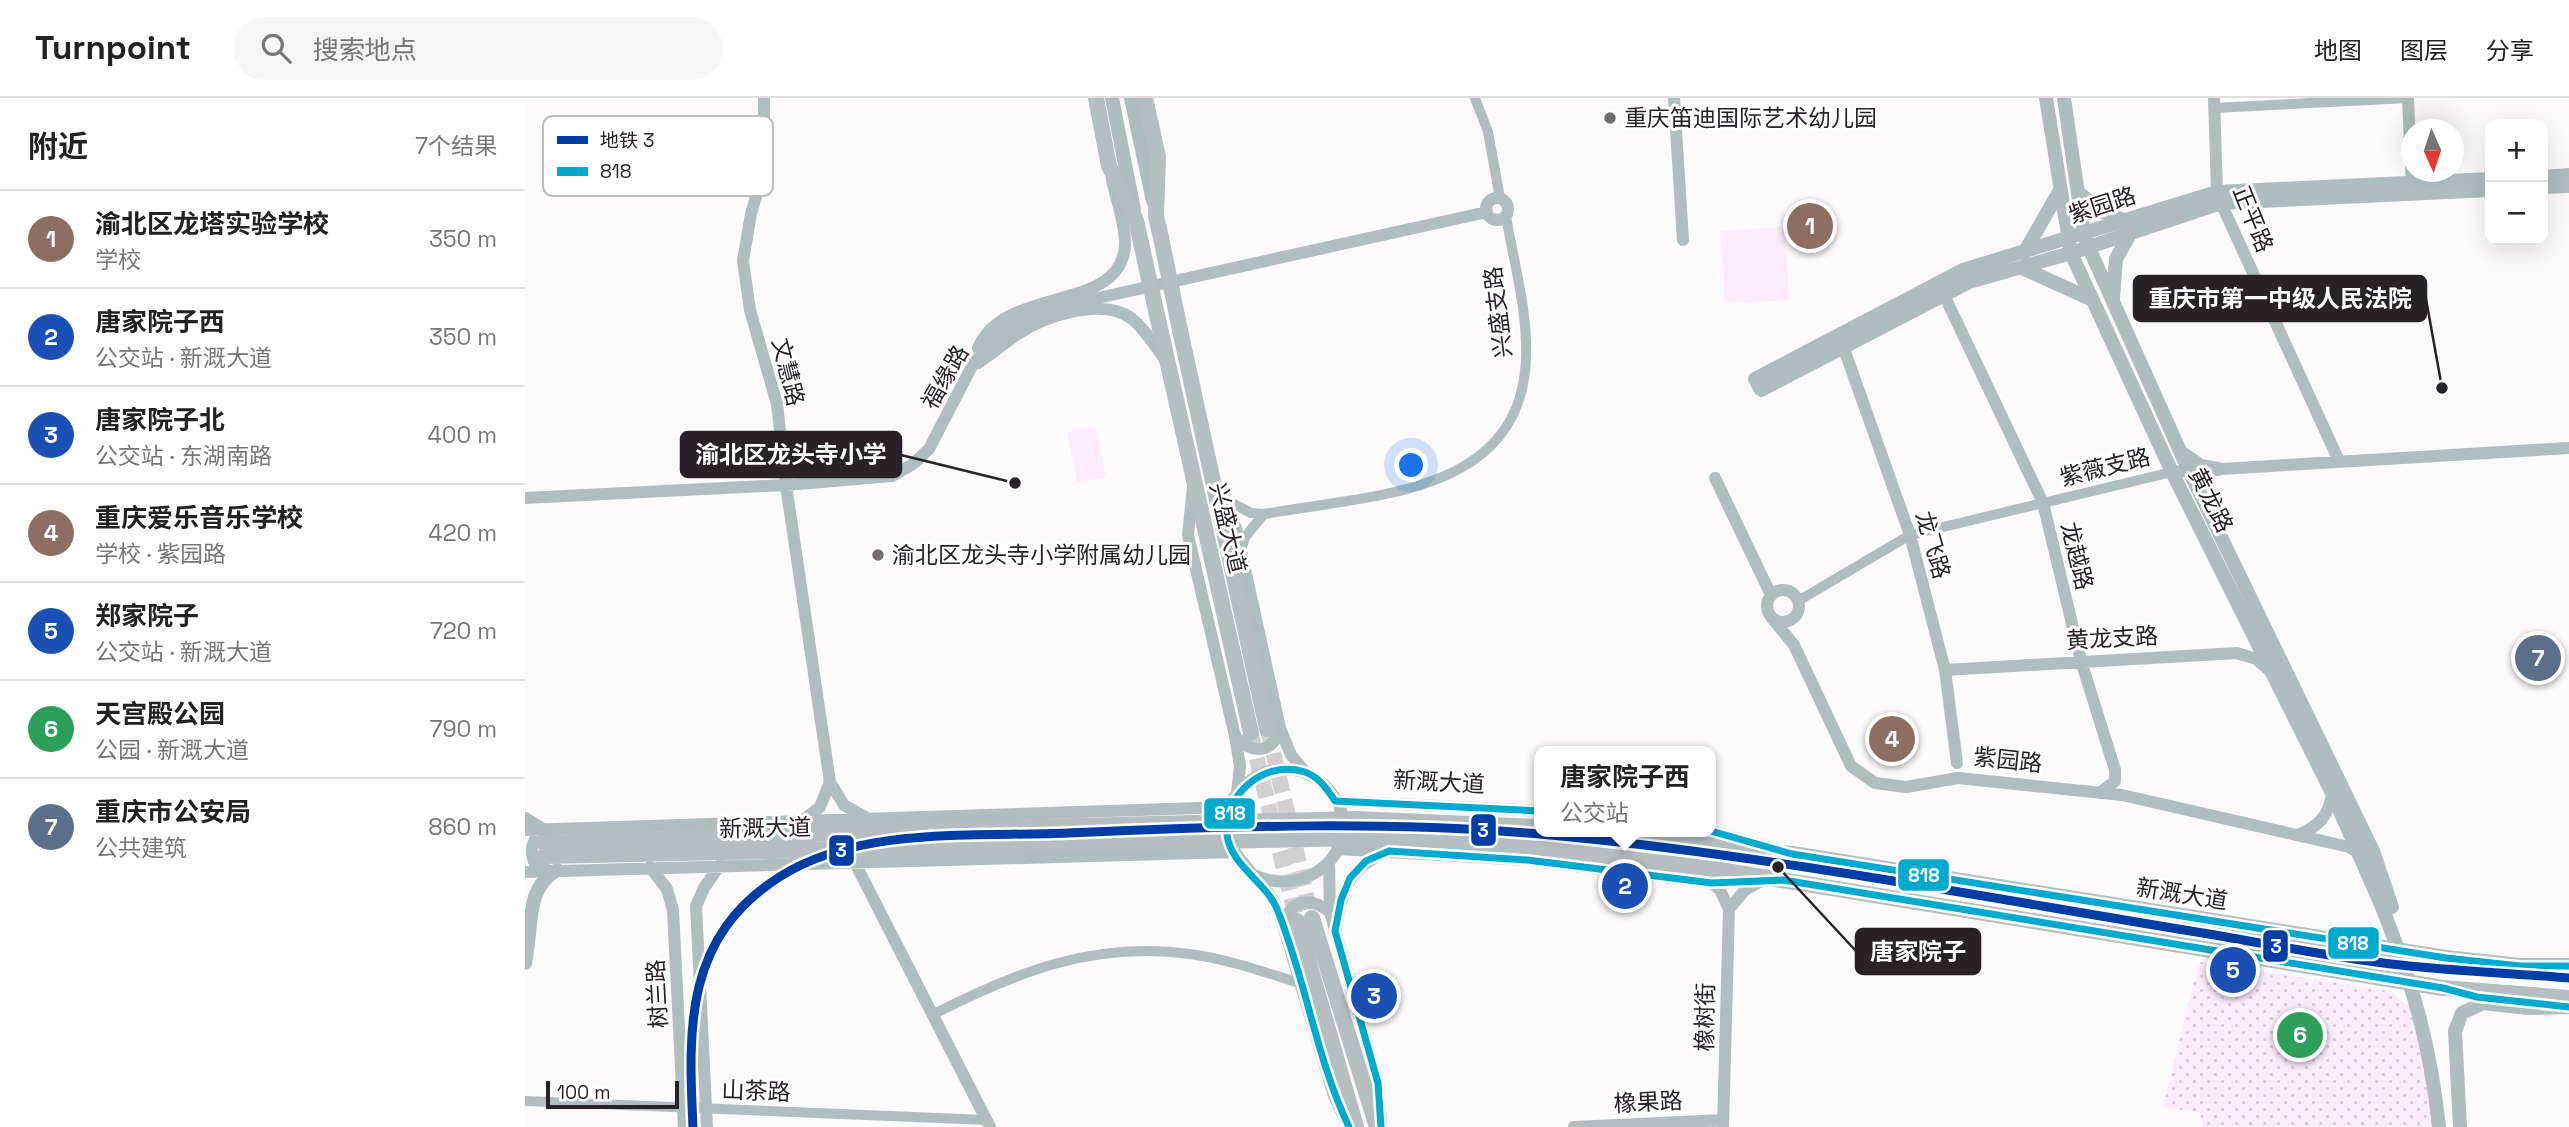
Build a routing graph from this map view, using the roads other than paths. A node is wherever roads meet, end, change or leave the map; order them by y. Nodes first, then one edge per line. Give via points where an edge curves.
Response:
1 (764, 98) edge
2 (1096, 98) edge
3 (1112, 98) edge
4 (1131, 98) edge
5 (1145, 98) edge
6 (1475, 98) edge
7 (1674, 98) edge
8 (2046, 98) edge
9 (2064, 98) edge
10 (2408, 98) edge
11 (2214, 103) edge
12 (764, 116) edge
13 (1109, 166) junction
14 (2569, 175) edge
15 (2548, 177) edge
16 (2485, 180) edge
17 (2569, 186) edge
18 (2548, 187) edge
19 (2411, 188) junction
20 (2060, 190) junction
21 (2485, 190) edge
22 (2078, 192) junction
23 (756, 196) edge
24 (2219, 197) junction
25 (1500, 198) junction
26 (1487, 212) junction
27 (1156, 216) junction
28 (1506, 216) junction
29 (1136, 220) junction
30 (2128, 228) junction
31 (1682, 240) dead end
32 (2087, 241) junction
33 (2069, 247) junction
34 (2024, 253) junction
35 (2022, 268) junction
36 (1944, 295) junction
37 (2093, 300) junction
38 (2113, 300) junction
39 (1843, 346) junction
40 (972, 366) junction
41 (1168, 366) junction
42 (2569, 448) edge
43 (2181, 452) junction
44 (2339, 461) junction
45 (2218, 469) junction
46 (2189, 471) junction
47 (2172, 472) junction
48 (1715, 478) dead end
49 (1202, 479) junction
50 (786, 485) junction
51 (1219, 496) junction
52 (525, 498) edge
53 (2042, 503) junction
54 (1264, 514) junction
55 (1910, 535) junction
56 (1241, 550) junction
57 (1771, 595) junction
58 (1798, 601) junction
59 (1795, 616) junction
60 (1771, 617) junction
61 (1794, 645) junction
62 (2081, 661) junction
63 (1945, 670) junction
64 (2275, 676) junction
65 (1274, 728) junction
66 (1243, 734) junction
67 (1957, 762) junction
68 (1306, 773) junction
69 (1977, 779) junction
70 (1942, 780) junction
71 (830, 782) junction
72 (1237, 793) junction
73 (2100, 793) junction
74 (2332, 793) junction
75 (1335, 801) junction
76 (1392, 802) junction
77 (1230, 807) junction
78 (1169, 809) junction
79 (1534, 811) edge
80 (865, 817) junction
81 (525, 818) edge
82 (803, 820) junction
83 (1534, 827) edge
84 (525, 830) edge
85 (2298, 836) junction
86 (1714, 837) edge
87 (543, 843) junction
88 (1337, 849) junction
89 (1389, 851) junction
90 (1233, 852) junction
91 (1173, 854) junction
92 (2361, 854) junction
93 (855, 863) junction
94 (1329, 863) junction
95 (720, 865) junction
96 (650, 867) junction
97 (557, 870) junction
98 (525, 872) edge
99 (1254, 875) junction
100 (1713, 876) junction
101 (1783, 880) junction
102 (1761, 881) junction
103 (2387, 907) junction
104 (1728, 909) junction
105 (1330, 912) junction
106 (1297, 921) junction
107 (1335, 931) junction
108 (525, 962) edge
109 (2568, 966) edge
110 (1299, 983) junction
111 (2443, 988) junction
112 (2569, 998) edge
113 (2569, 1007) edge
114 (932, 1015) junction
115 (525, 1101) edge
116 (683, 1109) junction
117 (706, 1110) junction
118 (988, 1123) edge
119 (1723, 1123) edge
120 (684, 1127) edge
121 (707, 1127) edge
122 (1349, 1127) edge
123 (1356, 1127) edge
124 (1379, 1127) edge
125 (1574, 1127) edge
126 (2439, 1127) edge
127 (2447, 1127) edge
128 (2460, 1127) edge

1 - 12 street, 文慧路
2 - 13 main road
3 - 29 main road
4 - 27 main road
5 - 27 main road via 1158,158
6 - 25 street via 1488,132
7 - 31 street
8 - 20 main road, 黄龙路
9 - 22 main road, 黄龙路
10 - 11 street
10 - 19 street
11 - 24 street, 正平路
13 - 29 main road
13 - 40 street via 1125,242 1121,264 1107,281 1090,290 1044,301 1003,320 988,333
14 - 15 main road
16 - 19 main road, 紫园路
17 - 18 main road
19 - 21 main road, 紫园路
19 - 24 main road, 紫园路
20 - 33 main road, 黄龙路
20 - 34 main road
22 - 30 main road
22 - 32 main road, 黄龙路
23 - 50 street, 文慧路 via 743,261 750,310 777,404
24 - 30 main road, 紫园路
24 - 44 street, 正平路
25 - 26 street via 1488,202
25 - 28 street via 1507,204
26 - 28 street, 福缘路 via 1494,220
26 - 40 street, 福缘路 via 1048,309 1014,324 989,344
27 - 49 main road, 兴盛大道, bridge via 1180,330
28 - 54 street, 兴盛支路 via 1525,324 1526,364 1524,385 1497,442 1463,470 1439,480
29 - 41 main road, 兴盛大道, bridge
30 - 32 main road, 紫园路
30 - 38 main road via 2116,259
32 - 33 main road, 紫园路
32 - 38 main road, 黄龙路
33 - 34 main road, 紫园路
33 - 35 main road, 紫园路
33 - 37 main road, 黄龙路
34 - 39 main road, 紫园路 via 1963,270 1758,384
35 - 36 main road, 紫园路 via 1969,282
35 - 37 main road
36 - 39 main road, 紫园路
36 - 53 street, 龙越路
37 - 47 main road, 黄龙路
38 - 43 main road, 黄龙路
39 - 55 street, 龙飞路
40 - 41 street via 1019,333 1051,318 1096,308 1131,318
40 - 50 street, 福缘路 via 937,436 913,464 876,480
41 - 49 main road, 兴盛大道
42 - 44 street, 紫薇支路
43 - 45 main road via 2201,466
43 - 46 main road, 黄龙路
44 - 45 street, 紫薇支路
45 - 46 street, 紫薇支路
46 - 47 street, 紫薇支路
46 - 103 main road, 黄龙路 via 2373,851
47 - 53 street, 紫薇支路
47 - 64 main road, 黄龙路
48 - 57 street
49 - 51 street
49 - 65 main road, 兴盛大道
49 - 66 main road, 兴盛大道
50 - 52 street, 福缘路
50 - 71 street, 文慧路
51 - 54 street via 1244,510
51 - 56 street via 1236,528
53 - 55 street, 紫薇支路
53 - 62 street, 龙越路
54 - 56 street via 1245,537
55 - 58 street, 紫薇支路
55 - 63 street, 龙飞路
56 - 65 street
57 - 58 street via 1787,590
57 - 60 street via 1766,607
58 - 59 street
59 - 60 street via 1780,622
59 - 61 street
60 - 61 street
61 - 70 street, 紫园路 via 1851,766 1862,777 1890,788
62 - 63 street, 黄龙支路
62 - 64 street, 黄龙支路 via 2237,653 2256,659
62 - 73 street, 龙越路 via 2115,770 2115,780
63 - 67 street, 龙飞路
64 - 74 main road, 黄龙路
65 - 66 street via 1277,739 1257,751 1244,746
65 - 68 street
66 - 72 street
67 - 69 street
67 - 70 street
68 - 72 street via 1268,771 1250,779
68 - 75 street via 1320,781
69 - 70 street, 紫园路
69 - 73 street, 紫园路
71 - 80 street via 844,806
71 - 82 street via 820,807
72 - 77 street
73 - 85 street, 紫园路
74 - 85 street via 2327,815
74 - 92 main road, 黄龙路
75 - 76 street, 新溉大道
75 - 88 street via 1342,830
76 - 79 street, 新溉大道
76 - 89 street via 1375,818 1375,834
77 - 78 street, 新溉大道
77 - 90 street via 1227,838
78 - 80 street, 新溉大道
78 - 91 street via 1182,813 1190,823 1191,836 1185,847
80 - 82 street, 新溉大道
81 - 87 main road
82 - 87 street, 新溉大道
83 - 87 main road, 新溉大道, bridge via 1355,819
84 - 87 street, 新溉大道
85 - 92 street, 紫园路
86 - 109 main road, 新溉大道 via 1792,854 2446,958
87 - 97 street via 535,838 532,858 536,866
87 - 100 main road, 新溉大道, bridge via 999,846 1354,838 1528,847
88 - 89 street, 新溉大道
88 - 94 street
89 - 100 street, 新溉大道
89 - 107 street via 1366,861 1350,878
90 - 91 street, 新溉大道
90 - 99 street
91 - 93 street, 新溉大道
92 - 103 main road, 黄龙路
93 - 95 street, 新溉大道
93 - 114 street
94 - 99 street via 1301,881 1276,883
94 - 105 street
95 - 96 street, 新溉大道
95 - 117 street via 696,906
96 - 97 street, 新溉大道
96 - 116 street, 树兰路 via 667,889 673,909
97 - 98 street, 新溉大道
97 - 108 main road via 537,880 528,895
99 - 106 street via 1272,900
100 - 101 main road, 新溉大道
100 - 102 street, 新溉大道
100 - 104 street
101 - 102 street, 新溉大道
101 - 111 main road, 新溉大道
102 - 104 street
103 - 126 main road, bridge via 2423,1021
103 - 127 main road via 2429,1014
104 - 119 street, 橡树街
105 - 106 street via 1319,904 1295,903 1287,913
105 - 107 street
106 - 110 street
106 - 123 main road
106 - 124 main road
107 - 124 street via 1378,1083
110 - 114 street via 1191,954 1103,953 1031,969
110 - 122 street via 1334,1096
111 - 112 main road, 新溉大道
111 - 113 street, 新溉大道 via 2477,997
113 - 128 main road via 2483,1003 2462,1013 2455,1031
114 - 118 street
115 - 116 street, 山茶路
116 - 117 street, 山茶路
116 - 120 street, 树兰路
117 - 118 street, 山茶路
117 - 121 street
119 - 125 street, 橡果路

